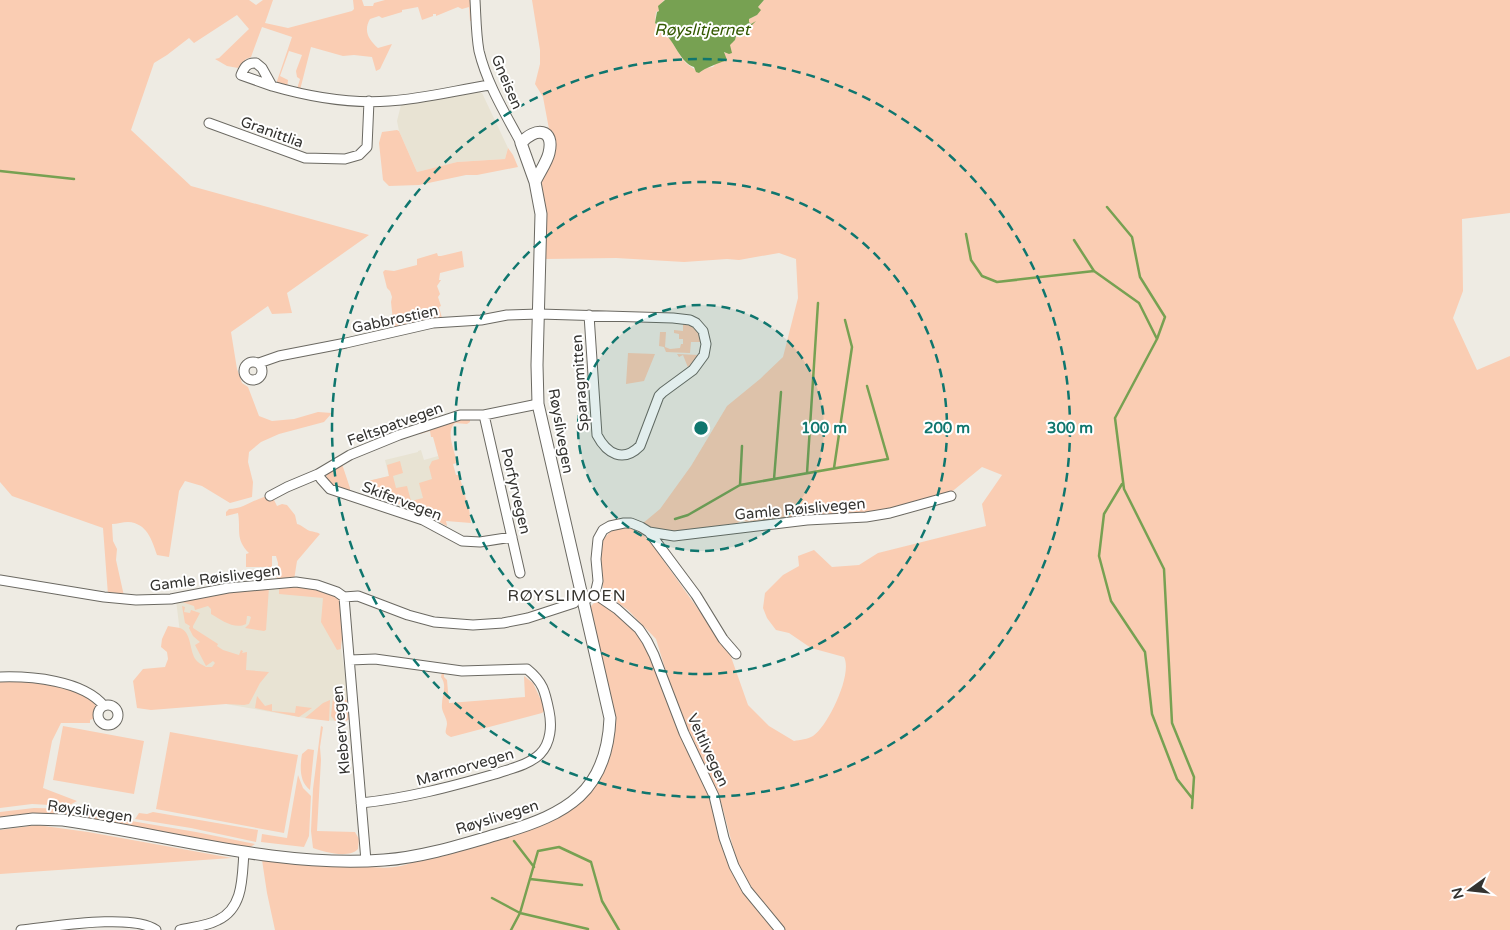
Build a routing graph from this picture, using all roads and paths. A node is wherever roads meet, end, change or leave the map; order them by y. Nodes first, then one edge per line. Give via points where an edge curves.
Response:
1 (475, 0) edge
2 (490, 85) junction
3 (272, 86) dead end
4 (369, 101) junction
5 (209, 123) dead end
6 (521, 143) junction
7 (535, 182) junction
8 (539, 314) junction
9 (589, 315) junction
10 (258, 363) dead end
11 (538, 404) junction
12 (484, 415) junction
13 (318, 474) junction
14 (270, 496) dead end
15 (951, 496) dead end
16 (649, 532) junction
17 (512, 537) junction
18 (520, 573) dead end
19 (0, 580) edge
20 (595, 594) junction
21 (344, 596) junction
22 (579, 602) junction
23 (736, 654) dead end
24 (350, 660) junction
25 (0, 677) edge
26 (104, 706) dead end
27 (361, 803) junction
28 (0, 824) edge
29 (244, 852) junction
30 (366, 861) junction
31 (21, 930) edge
32 (156, 930) edge
33 (180, 930) edge
34 (780, 930) edge

1 - 2 street, Gneisen via 476,29
2 - 4 street via 428,96
2 - 6 street, Gneisen
3 - 4 street via 315,97
4 - 5 street, Granittlia via 367,147 359,155 345,158 305,158
6 - 7 street, Røyslivegen
6 - 7 street via 537,132 548,138 549,154
7 - 8 street, Røyslivegen via 541,214
8 - 9 street, Sparagmitten
8 - 10 street, Gabbrostien via 433,322
8 - 11 street, Røyslivegen
9 - 9 street, Sparagmitten via 597,435 606,449 626,454 640,446 663,392 699,364 704,355 705,337 701,327 690,320
11 - 12 street, Feltspatvegen
11 - 22 street, Røyslivegen
12 - 13 street, Feltspatvegen via 460,415 399,435 350,455
12 - 17 street, Porfyrvegen
13 - 14 street, Feltspatvegen
13 - 17 street, Skifervegen via 330,489 422,520 462,540 480,542
15 - 16 street, Gamle Røislivegen via 866,517 807,520 674,536
16 - 20 street, Gamle Røislivegen via 624,523 603,530 596,548 598,581
16 - 23 street
17 - 18 street, Porfyrvegen
19 - 21 street, Gamle Røislivegen via 136,600 171,600 220,589 296,582 317,585
20 - 22 street, Gamle Røislivegen
20 - 34 street, Veltlivegen via 618,609 647,641 684,733 714,796 734,866 747,890
21 - 22 street, Gamle Røislivegen via 358,596 434,622 473,626 519,620
21 - 24 street, Klebervegen
22 - 30 street, Røyslivegen via 610,718 607,751 596,775 582,793 557,812 524,826 428,852
24 - 27 street, Klebervegen
24 - 27 street, Marmorvegen via 380,659 462,671 527,669 538,678 544,689 551,724 548,741 540,754 522,765 427,793
25 - 26 street via 30,677 66,684 99,699
27 - 30 street, Klebervegen
28 - 29 street, Røyslivegen via 33,819 63,820
29 - 30 street, Røyslivegen
29 - 33 street via 242,884 238,900 230,911 213,922
31 - 32 street via 125,922 144,924

